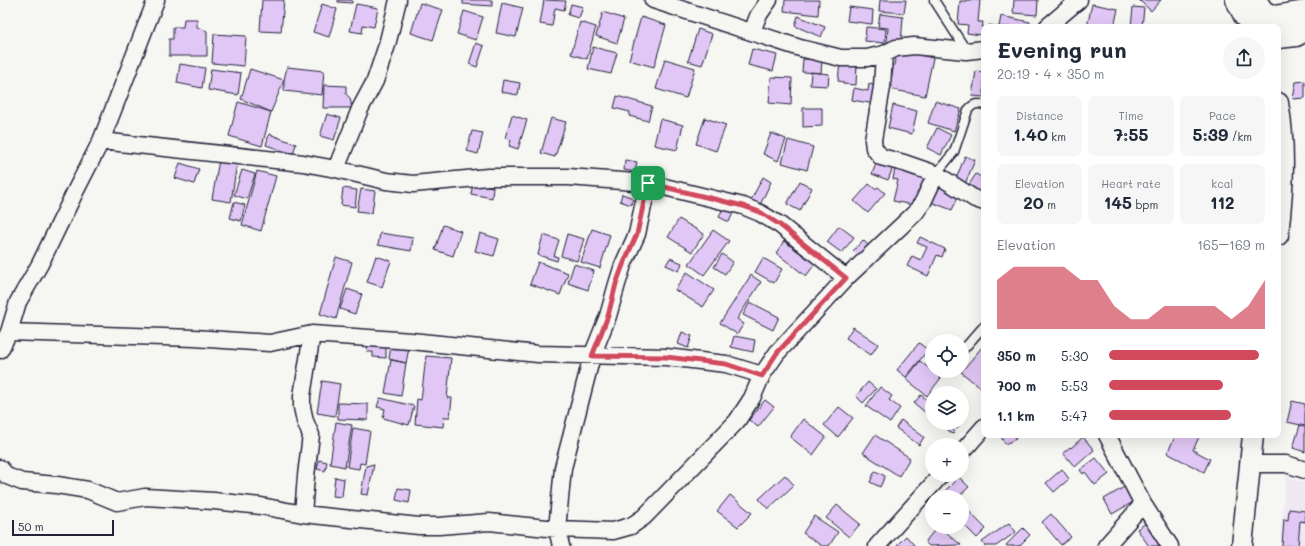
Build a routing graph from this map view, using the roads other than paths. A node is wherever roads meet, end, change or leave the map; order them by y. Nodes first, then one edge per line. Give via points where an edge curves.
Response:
1 (156, 0) edge
2 (398, 0) edge
3 (653, 0) edge
4 (769, 0) edge
5 (934, 0) edge
6 (1079, 0) edge
7 (1237, 0) edge
8 (1255, 0) edge
9 (1305, 12) edge
10 (1051, 24) edge
11 (1252, 24) edge
12 (1305, 30) edge
13 (752, 32) junction
14 (1281, 37) edge
15 (981, 49) edge
16 (966, 51) junction
17 (884, 54) junction
18 (981, 104) edge
19 (102, 141) junction
20 (336, 169) junction
21 (936, 174) junction
22 (648, 183) junction
23 (981, 201) edge
24 (846, 278) junction
25 (981, 329) edge
26 (9, 332) junction
27 (312, 334) junction
28 (969, 343) edge
29 (0, 350) edge
30 (592, 356) junction
31 (762, 376) junction
32 (981, 430) edge
33 (1109, 438) edge
34 (1253, 438) edge
35 (969, 444) edge
36 (1250, 464) junction
37 (0, 468) edge
38 (1305, 470) edge
39 (935, 482) edge
40 (1143, 504) junction
41 (303, 514) junction
42 (557, 529) junction
43 (561, 546) edge
44 (877, 546) edge
45 (1106, 546) edge
46 (1170, 546) edge
47 (1242, 546) edge

1 - 19 street
2 - 20 street via 375,81 360,109
3 - 13 street
4 - 13 street
5 - 16 lane
6 - 10 street
7 - 11 main road
8 - 9 main road via 1263,12 1274,17
12 - 14 main road via 1296,35
13 - 17 street via 841,58 867,58
15 - 16 street
16 - 17 street via 914,46 896,48
17 - 21 street via 874,148 881,157
18 - 21 lane via 976,103 968,110 954,152
19 - 20 street via 303,163
19 - 26 street via 18,302
20 - 22 street via 386,181 413,184 488,177 560,177
21 - 23 street
21 - 24 street via 915,213
22 - 24 street via 760,212
22 - 30 street via 637,234 623,265 608,316
24 - 31 street via 777,353
25 - 28 lane
26 - 27 street via 270,343
26 - 29 street
27 - 30 street via 538,354
27 - 41 street via 302,396 305,421 311,435
30 - 31 street via 666,357 718,363
30 - 42 street via 563,468
31 - 42 street via 737,421 644,517 631,526 613,531
32 - 35 street
33 - 40 street
34 - 36 street
36 - 38 street via 1286,464
36 - 47 street
37 - 41 street via 7,476 22,482 88,490 117,502 145,497 181,499 261,506
39 - 44 street
40 - 45 street
40 - 46 street
41 - 42 street via 419,526 489,522
42 - 43 street

